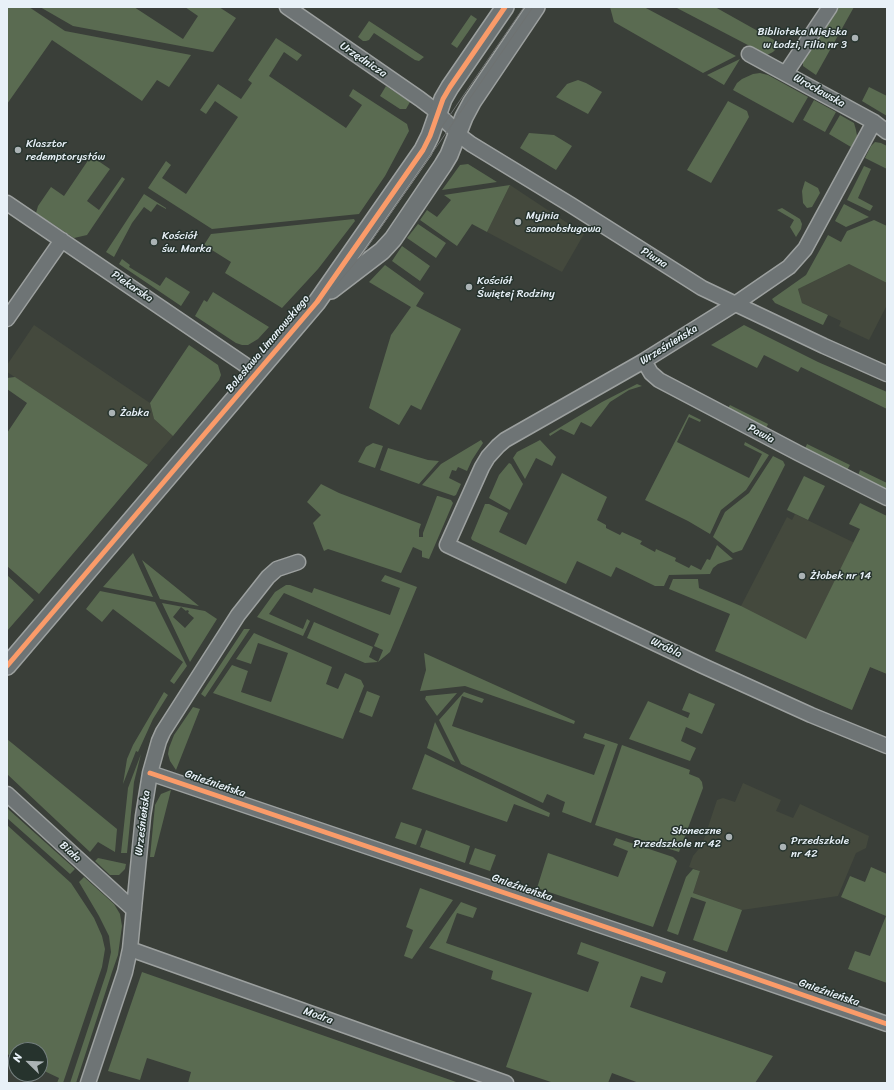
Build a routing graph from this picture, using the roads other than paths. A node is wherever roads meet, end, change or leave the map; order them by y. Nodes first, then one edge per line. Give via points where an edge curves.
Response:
1 (287, 7) edge
2 (505, 7) edge
3 (536, 7) edge
4 (830, 7) edge
5 (749, 54) dead end
6 (786, 73) junction
7 (438, 114) junction
8 (874, 122) junction
9 (887, 132) edge
10 (457, 133) junction
11 (7, 203) edge
12 (62, 240) junction
13 (317, 302) junction
14 (735, 304) junction
15 (7, 319) edge
16 (644, 361) junction
17 (257, 373) junction
18 (887, 374) edge
19 (887, 498) edge
20 (447, 545) joint
21 (298, 562) dead end
22 (7, 666) edge
23 (887, 746) edge
24 (150, 773) junction
25 (7, 794) edge
26 (134, 910) junction
27 (130, 949) junction
28 (887, 1024) edge
29 (88, 1083) edge
30 (506, 1083) edge

1 - 7 street, Urzędnicza
2 - 7 street, Bolesława Limanowskiego via 450,87
3 - 10 street, Bolesława Limanowskiego via 472,102
4 - 6 street
5 - 6 street, Wrocławska
6 - 8 street, Wrocławska
7 - 10 street, Piwna
7 - 13 street, Bolesława Limanowskiego via 423,150
8 - 9 street, Wrocławska
8 - 14 street, Wrześnieńska via 805,249 789,266
10 - 13 street, Bolesława Limanowskiego via 443,165 393,239 382,251
10 - 14 street, Piwna via 702,288
11 - 12 street, Piekarska
12 - 15 street
12 - 17 street, Piekarska
13 - 17 street, Bolesława Limanowskiego
14 - 16 street, Wrześnieńska
14 - 18 street, Piwna
16 - 19 street, Pawia via 659,380
16 - 20 street, Wrześnieńska via 498,446 482,467
17 - 22 street, Bolesława Limanowskiego
20 - 23 street, Wróbla via 723,675
21 - 24 street, Wrześnieńska via 277,569 238,615 163,732
24 - 26 street, Wrześnieńska
24 - 28 street, Gnieźnieńska
25 - 26 street, Biała
26 - 27 street, Wrześnieńska
27 - 29 street, Wrześnieńska via 125,972
27 - 30 street, Modra

